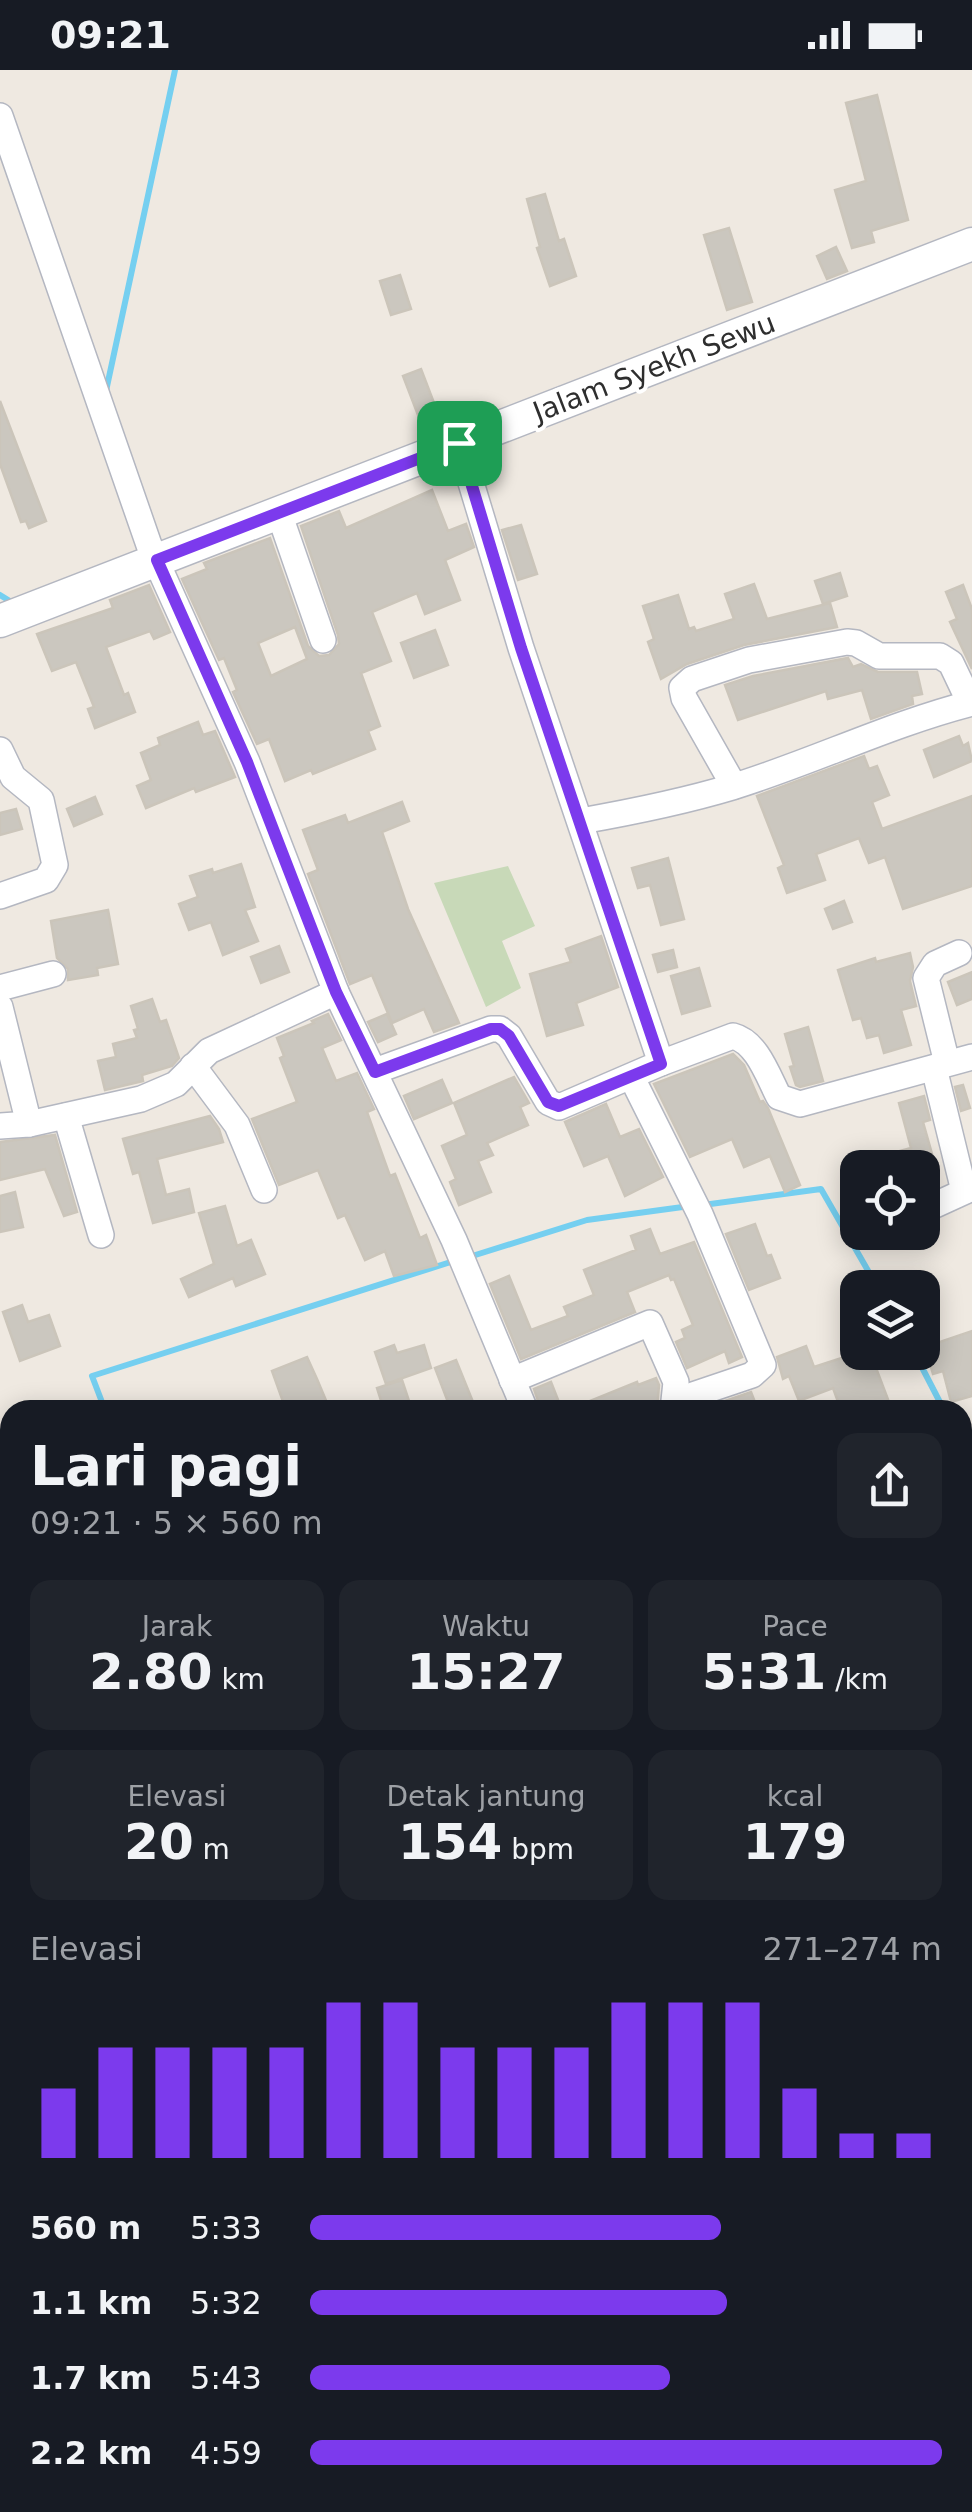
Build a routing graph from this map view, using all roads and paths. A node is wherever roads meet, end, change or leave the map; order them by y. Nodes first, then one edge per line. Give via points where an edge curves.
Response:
1 (0, 116) edge
2 (972, 244) edge
3 (459, 443) junction
4 (279, 512) junction
5 (153, 554) junction
6 (0, 621) edge
7 (322, 640) dead end
8 (971, 703) edge
9 (0, 750) edge
10 (734, 786) junction
11 (581, 821) junction
12 (0, 896) edge
13 (959, 953) dead end
14 (53, 974) dead end
15 (0, 988) edge
16 (336, 992) junction
17 (0, 1006) edge
18 (951, 1063) edge
19 (661, 1064) junction
20 (193, 1066) junction
21 (375, 1072) junction
22 (632, 1078) junction
23 (66, 1116) junction
24 (28, 1124) junction
25 (0, 1126) edge
26 (264, 1190) dead end
27 (968, 1190) edge
28 (940, 1203) edge
29 (102, 1235) dead end
30 (512, 1380) junction
31 (521, 1400) edge
32 (674, 1400) edge
33 (689, 1400) edge

1 - 5 street
2 - 3 street, Jalam Syekh Sewu
3 - 4 street, Jalam Syekh Sewu
3 - 11 street
4 - 5 street, Jalam Syekh Sewu
4 - 7 street
5 - 6 street, Jalam Syekh Sewu
5 - 16 street via 247,762
8 - 10 street
8 - 10 street via 951,663 940,656 879,656 856,642 749,660 692,679 682,688 684,698
9 - 12 street via 14,777 41,800 55,865 46,880
10 - 11 street
11 - 19 street
13 - 18 street via 936,964 926,978
14 - 15 street
16 - 20 street
16 - 21 street
17 - 24 street
18 - 19 street via 800,1104 779,1096 743,1038
18 - 27 street
19 - 22 street
20 - 23 street via 176,1084 141,1098
20 - 26 street via 238,1125
21 - 22 street via 500,1029 552,1105
21 - 30 street
22 - 33 street via 700,1214 763,1365
23 - 24 street
23 - 29 street
24 - 25 street
27 - 28 street
30 - 31 street
30 - 32 street via 650,1323 676,1382

